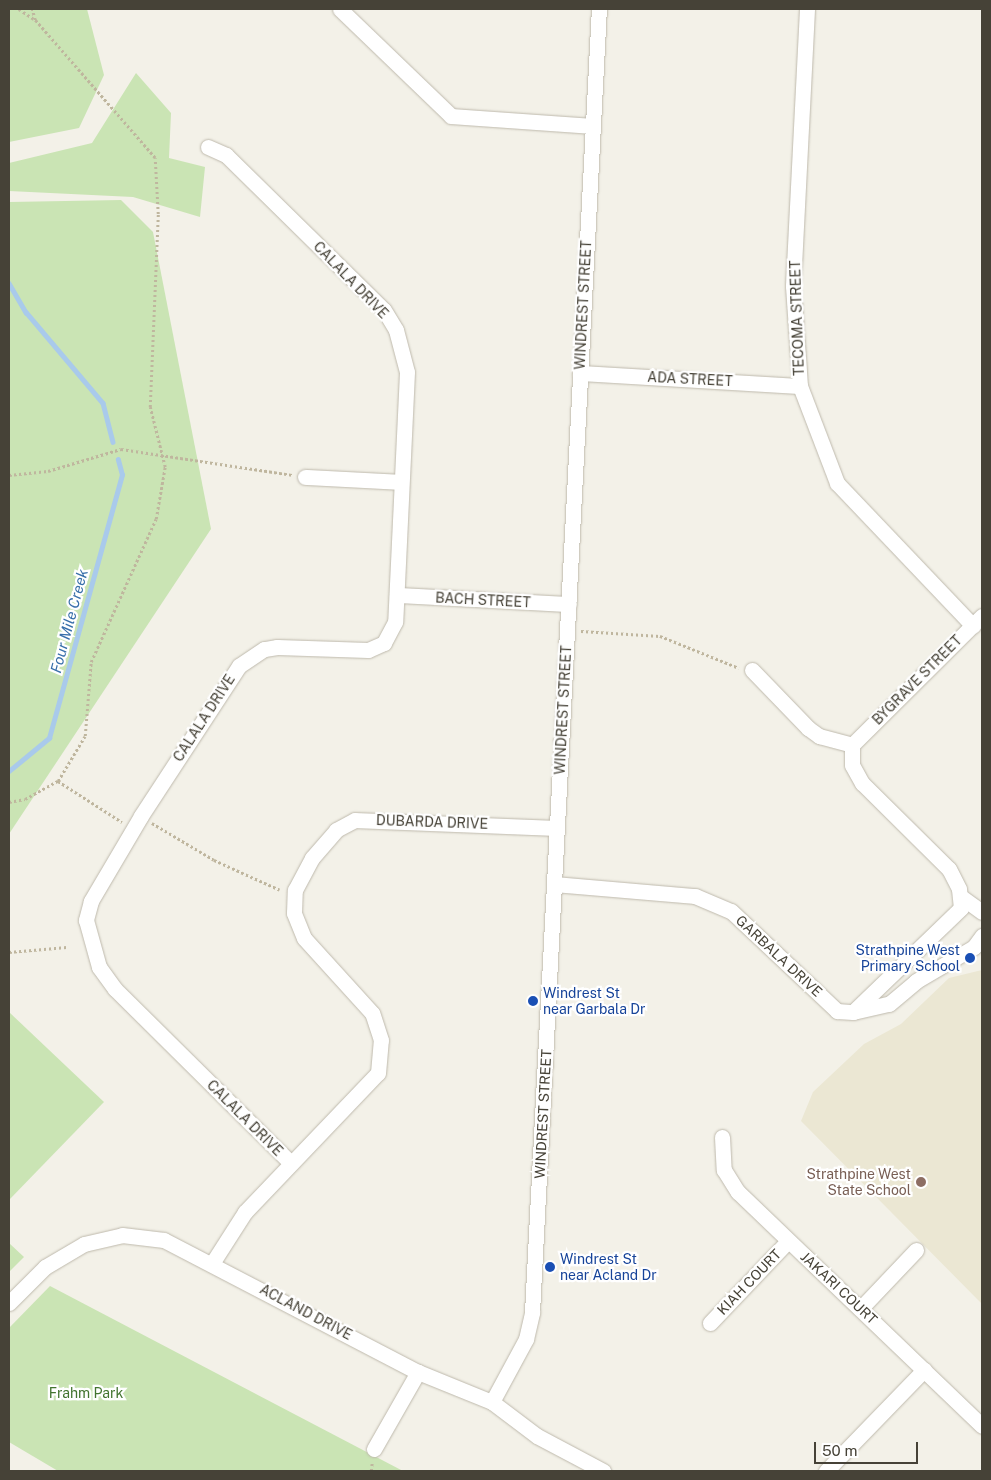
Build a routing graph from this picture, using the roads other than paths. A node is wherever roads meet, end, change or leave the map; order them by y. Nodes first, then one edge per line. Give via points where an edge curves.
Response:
1 (341, 9) edge
2 (599, 9) edge
3 (807, 9) edge
4 (592, 126) junction
5 (208, 147) dead end
6 (580, 373) junction
7 (800, 386) junction
8 (305, 477) road end
9 (400, 482) junction
10 (397, 596) junction
11 (569, 604) junction
12 (977, 621) edge
13 (752, 670) road end
14 (852, 745) junction
15 (556, 828) junction
16 (554, 884) junction
17 (960, 896) junction
18 (982, 912) edge
19 (982, 936) edge
20 (853, 1012) junction
21 (722, 1137) dead end
22 (290, 1162) junction
23 (788, 1241) junction
24 (916, 1250) dead end
25 (213, 1262) junction
26 (9, 1303) edge
27 (861, 1308) junction
28 (710, 1323) dead end
29 (924, 1370) junction
30 (418, 1372) junction
31 (492, 1402) junction
32 (982, 1426) edge
33 (374, 1449) dead end
34 (603, 1471) edge
35 (826, 1471) edge

1 - 4 street via 451,116
2 - 4 street, WINDREST STREET
3 - 7 street, TECOMA STREET via 792,286
4 - 6 street, WINDREST STREET
5 - 9 street, CALALA DRIVE via 226,155 384,310 396,330 407,372
6 - 7 street, ADA STREET
6 - 11 street, WINDREST STREET
7 - 12 street, TECOMA STREET via 837,483
8 - 9 street
9 - 10 street, CALALA DRIVE
10 - 11 street, BACH STREET
10 - 22 street, CALALA DRIVE via 395,622 384,643 368,650 271,648 239,666 141,816 90,901 86,920 89,942 99,967 116,989
11 - 15 street, WINDREST STREET
12 - 14 street, BYGRAVE STREET
13 - 14 street via 808,728 819,736
14 - 17 street via 852,765 862,783 950,870
15 - 16 street, WINDREST STREET
15 - 22 street, DUBARDA DRIVE via 355,820 336,830 312,858 295,890 294,913 304,938 372,1013 381,1040 378,1073
16 - 20 street, GARBALA DRIVE via 695,896 731,911 837,1010
16 - 31 street, WINDREST STREET via 532,1312 526,1339
17 - 18 street
17 - 20 street via 961,908
19 - 20 street via 974,947 916,981 889,1004
21 - 23 street, JAKARI COURT via 724,1170 738,1192
22 - 25 street, DUBARDA DRIVE via 245,1212
23 - 27 street, JAKARI COURT
23 - 28 street, KIAH COURT
24 - 27 street
25 - 26 street, ACLAND DRIVE via 164,1240 144,1235 103,1238 45,1266
25 - 30 street, ACLAND DRIVE
27 - 29 street, JAKARI COURT
29 - 32 street, JAKARI COURT
29 - 35 street
30 - 31 street, ACLAND DRIVE
30 - 33 street
31 - 34 street, ACLAND DRIVE via 537,1436

